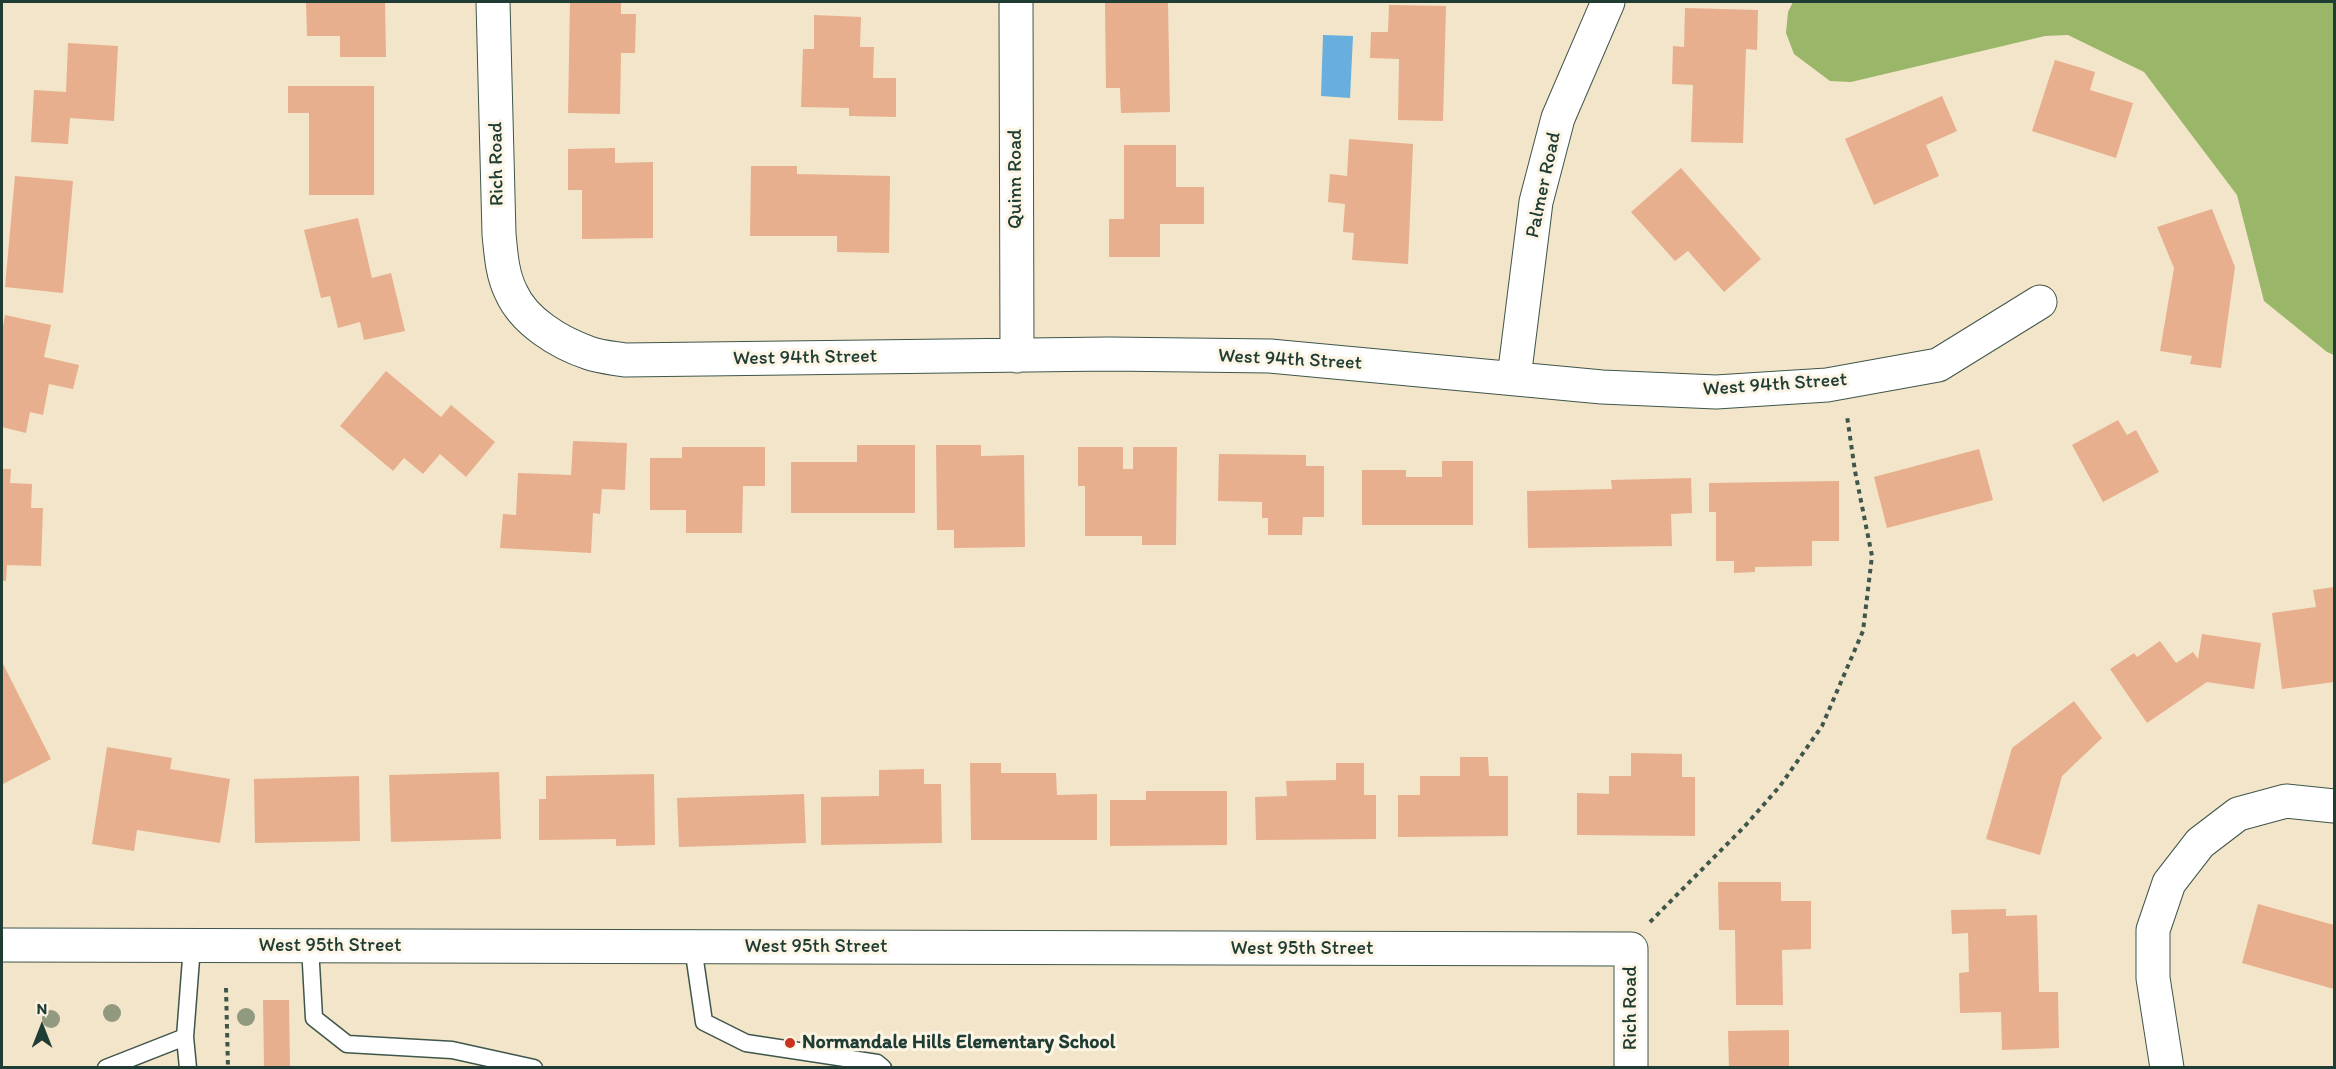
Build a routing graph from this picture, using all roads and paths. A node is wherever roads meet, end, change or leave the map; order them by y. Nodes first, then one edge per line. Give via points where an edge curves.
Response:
1 (493, 2) edge
2 (1016, 2) edge
3 (1608, 2) edge
4 (2040, 302) dead end
5 (530, 318) joint
6 (1017, 356) junction
7 (1514, 378) junction
8 (1843, 382) junction
9 (2334, 806) edge
10 (2, 945) edge
11 (192, 946) junction
12 (310, 946) junction
13 (693, 947) junction
14 (1627, 949) junction
15 (226, 988) dead end
16 (185, 1037) junction
17 (106, 1068) edge
18 (188, 1068) edge
19 (228, 1068) edge
20 (534, 1068) edge
21 (883, 1068) edge
22 (1631, 1068) edge
23 (2167, 1068) edge

1 - 5 street, Rich Road via 502,265 511,294
2 - 6 street, Quinn Road
3 - 7 street, Palmer Road via 1558,118 1536,202
4 - 8 street, West 94th Street via 1938,365
5 - 6 street, West 94th Street via 559,340 590,354 625,360
6 - 7 street, West 94th Street via 1270,356
7 - 8 street, West 94th Street via 1716,392
8 - 14 path via 1872,556 1863,631 1822,726 1780,786
9 - 23 street via 2286,801 2238,814 2200,843 2169,883 2153,930 2153,978
10 - 11 street, West 95th Street
11 - 12 street, West 95th Street
11 - 16 lane
12 - 13 street, West 95th Street
12 - 20 lane via 314,1018 347,1044 452,1050
13 - 14 street, West 95th Street
13 - 21 lane via 704,1022 746,1042 877,1063
14 - 22 street, Rich Road
15 - 19 path
16 - 17 lane
16 - 18 lane

